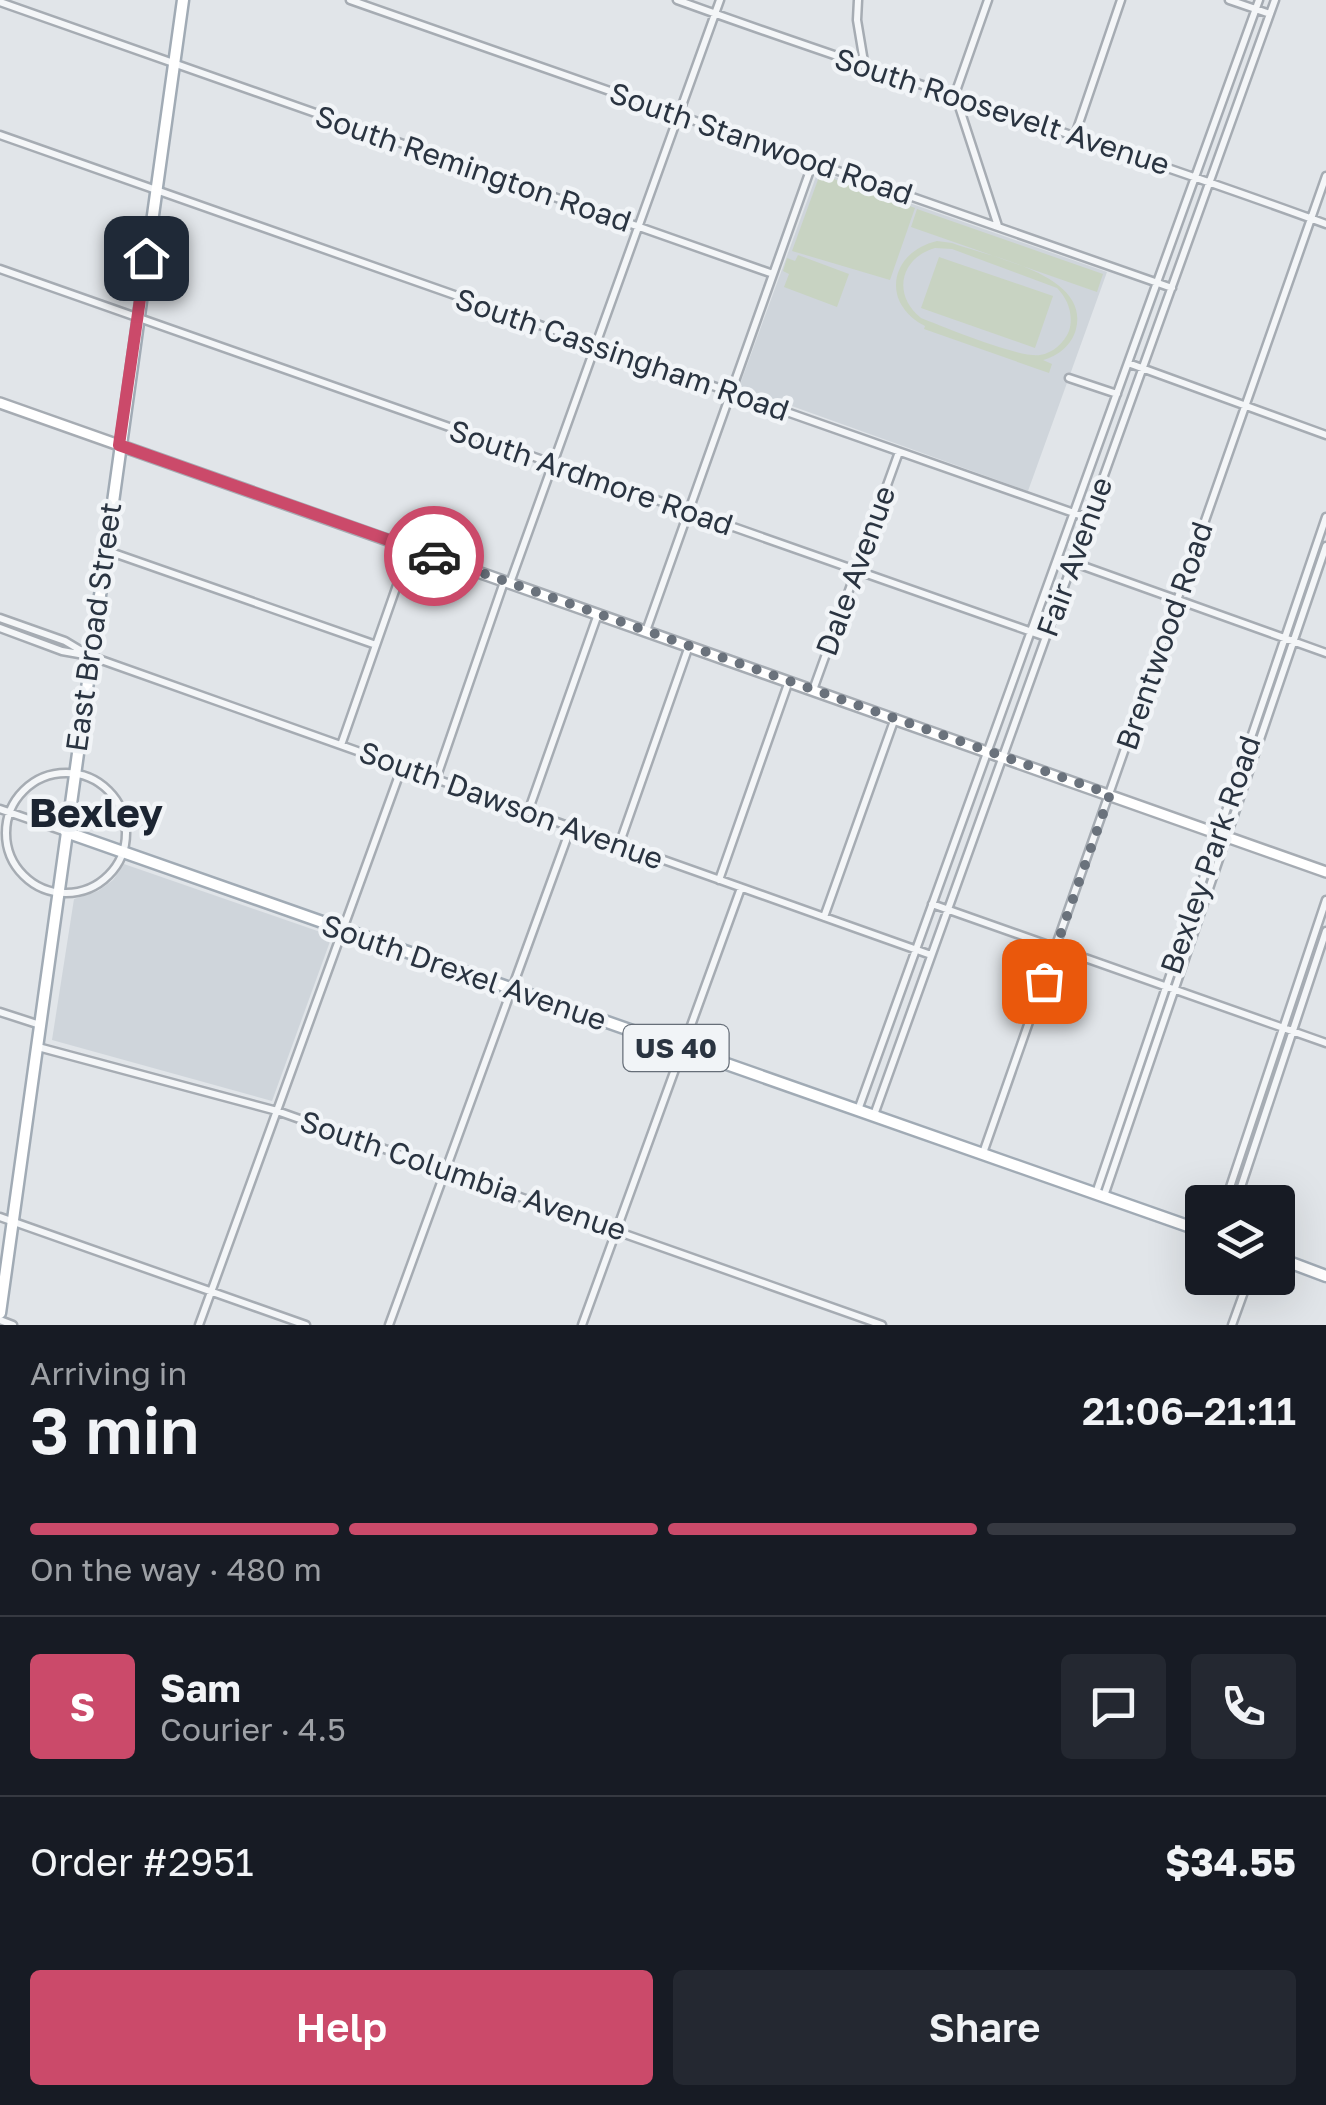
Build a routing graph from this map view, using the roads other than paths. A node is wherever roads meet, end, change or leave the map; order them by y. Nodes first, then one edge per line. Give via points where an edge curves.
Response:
1 (183, 0) edge
2 (350, 0) edge
3 (677, 0) edge
4 (720, 0) edge
5 (858, 0) edge
6 (988, 0) edge
7 (1122, 0) edge
8 (1229, 0) edge
9 (1275, 0) edge
10 (0, 2) edge
11 (1257, 4) edge
12 (716, 14) junction
13 (1270, 14) junction
14 (174, 63) junction
15 (865, 68) junction
16 (956, 98) junction
17 (679, 115) junction
18 (0, 135) edge
19 (1075, 135) junction
20 (813, 162) junction
21 (1326, 176) edge
22 (1195, 177) junction
23 (1210, 182) junction
24 (156, 191) junction
25 (1311, 218) junction
26 (1326, 224) edge
27 (638, 227) junction
28 (998, 227) junction
29 (0, 269) edge
30 (773, 274) junction
31 (1157, 282) junction
32 (1172, 288) junction
33 (137, 318) junction
34 (596, 346) junction
35 (1128, 363) junction
36 (1142, 368) junction
37 (1069, 378) dead end
38 (731, 393) junction
39 (1116, 394) junction
40 (0, 403) edge
41 (1245, 406) junction
42 (1326, 435) edge
43 (119, 445) junction
44 (899, 452) junction
45 (553, 464) junction
46 (688, 512) junction
47 (1074, 513) junction
48 (1326, 517) edge
49 (1088, 518) junction
50 (1326, 546) edge
51 (410, 548) junction
52 (104, 549) junction
53 (1058, 556) junction
54 (1073, 562) junction
55 (856, 571) junction
56 (508, 582) junction
57 (1178, 600) junction
58 (598, 614) junction
59 (0, 618) edge
60 (0, 628) edge
61 (646, 631) junction
62 (1030, 632) junction
63 (1046, 637) junction
64 (1289, 640) junction
65 (376, 645) junction
66 (689, 646) junction
67 (1326, 653) edge
68 (90, 656) junction
69 (789, 681) junction
70 (813, 690) junction
71 (895, 718) junction
72 (341, 745) junction
73 (988, 751) junction
74 (1003, 756) junction
75 (402, 767) junction
76 (74, 773) junction
77 (436, 779) junction
78 (1110, 794) junction
79 (0, 809) edge
80 (10, 812) junction
81 (528, 812) junction
82 (571, 827) junction
83 (66, 832) junction
84 (1222, 835) junction
85 (620, 845) junction
86 (123, 852) junction
87 (1326, 872) edge
88 (719, 880) junction
89 (741, 888) junction
90 (57, 892) junction
91 (1326, 900) edge
92 (932, 904) junction
93 (948, 910) junction
94 (824, 917) junction
95 (343, 930) junction
96 (1326, 931) edge
97 (1056, 947) junction
98 (916, 950) junction
99 (932, 955) junction
100 (1170, 988) junction
101 (512, 990) junction
102 (0, 1012) edge
103 (40, 1025) junction
104 (1283, 1028) junction
105 (1293, 1032) junction
106 (1326, 1043) edge
107 (37, 1046) junction
108 (683, 1050) junction
109 (858, 1110) junction
110 (277, 1111) junction
111 (874, 1114) junction
112 (983, 1153) junction
113 (446, 1170) junction
114 (1231, 1185) edge
115 (1242, 1185) edge
116 (1100, 1194) junction
117 (0, 1217) edge
118 (12, 1220) junction
119 (1185, 1225) edge
120 (617, 1231) junction
121 (1295, 1264) edge
122 (1326, 1276) edge
123 (212, 1291) junction
124 (1243, 1295) edge
125 (0, 1317) edge
126 (13, 1325) edge
127 (199, 1325) edge
128 (306, 1325) edge
129 (390, 1325) edge
130 (582, 1325) edge
131 (882, 1325) edge
132 (1232, 1325) edge

1 - 14 main road, East Broad Street
2 - 17 street, South Stanwood Road
3 - 12 street, South Roosevelt Avenue
4 - 12 street
5 - 15 street
6 - 16 street
7 - 19 street
8 - 11 street
9 - 13 street, Fair Avenue
10 - 14 street, South Remington Road
11 - 13 street
11 - 22 street, Fair Avenue
12 - 15 street, South Roosevelt Avenue
12 - 17 street
13 - 23 street, Fair Avenue
14 - 24 main road, East Broad Street
14 - 27 street, South Remington Road
15 - 16 street, South Roosevelt Avenue
16 - 19 street, South Roosevelt Avenue
16 - 28 street
17 - 20 street, South Stanwood Road
17 - 27 street
18 - 24 street, South Cassingham Road
19 - 22 street, South Roosevelt Avenue
20 - 28 street, South Stanwood Road
20 - 30 street
21 - 25 street, Brentwood Road
22 - 23 street, South Roosevelt Avenue
22 - 31 street, Fair Avenue
23 - 25 street, South Roosevelt Avenue
23 - 32 street, Fair Avenue
24 - 33 main road, East Broad Street
24 - 34 street, South Cassingham Road
25 - 26 street, South Roosevelt Avenue
25 - 41 street, Brentwood Road
27 - 30 street, South Remington Road
27 - 34 street
28 - 31 street, South Stanwood Road
29 - 33 street, South Ardmore Road
30 - 38 street
31 - 32 street, South Stanwood Road
31 - 35 street, Fair Avenue
32 - 36 street, Fair Avenue
33 - 43 main road, East Broad Street
33 - 45 street, South Ardmore Road
34 - 38 street, South Cassingham Road
34 - 45 street
35 - 36 street
35 - 39 street, Fair Avenue
36 - 41 street
36 - 49 street, Fair Avenue
37 - 39 street
38 - 44 street, South Cassingham Road
38 - 46 street
39 - 47 street, Fair Avenue
40 - 43 street
41 - 42 street
41 - 57 street, Brentwood Road
43 - 51 street
43 - 52 main road, East Broad Street
44 - 47 street, South Cassingham Road
44 - 55 street, Dale Avenue
45 - 46 street, South Ardmore Road
45 - 56 street
46 - 55 street, South Ardmore Road
46 - 61 street
47 - 49 street, South Cassingham Road
47 - 53 street, Fair Avenue
48 - 64 street, Bexley Park Road
49 - 54 street, Fair Avenue
50 - 64 street, Bexley Park Road
51 - 56 street
51 - 65 street
52 - 65 street
52 - 68 main road, East Broad Street
53 - 54 street
53 - 62 street, Fair Avenue
54 - 57 street
54 - 63 street, Fair Avenue
55 - 62 street, South Ardmore Road
55 - 70 street, Dale Avenue
56 - 58 street
56 - 77 street
57 - 64 street
57 - 78 street, Brentwood Road
58 - 61 street
58 - 81 street
59 - 68 street
60 - 68 street
61 - 66 street
62 - 63 street, South Ardmore Road
62 - 73 street, Fair Avenue
63 - 74 street, Fair Avenue
64 - 67 street
64 - 84 street, Bexley Park Road
65 - 72 street
66 - 69 street
66 - 85 street
68 - 72 street, South Dawson Avenue
68 - 76 main road, East Broad Street
69 - 70 street
69 - 88 street, Dale Avenue
70 - 71 street
71 - 73 street
71 - 94 street
72 - 75 street, South Dawson Avenue
73 - 74 street
73 - 92 street, Fair Avenue
74 - 78 street
74 - 93 street, Fair Avenue
75 - 77 street, South Dawson Avenue
75 - 95 street
76 - 80 street via 37,780
76 - 83 main road, East Broad Street
76 - 86 street via 98,781 120,807
77 - 81 street, South Dawson Avenue
78 - 84 street
78 - 97 street, Brentwood Road
79 - 80 street
80 - 83 street
80 - 90 street via 6,838 14,864 32,883
81 - 82 street, South Dawson Avenue
82 - 85 street, South Dawson Avenue
82 - 101 street
83 - 86 main road, South Drexel Avenue / US 40
83 - 90 main road, East Broad Street
84 - 87 street
84 - 100 street, Bexley Park Road
85 - 88 street, South Dawson Avenue
86 - 90 street via 97,884
86 - 95 main road, South Drexel Avenue / US 40
88 - 89 street, South Dawson Avenue
89 - 94 street, South Dawson Avenue
89 - 108 street
90 - 103 main road, East Broad Street
91 - 104 street
92 - 93 street
92 - 98 street, Fair Avenue
93 - 97 street
93 - 99 street, Fair Avenue
94 - 98 street, South Dawson Avenue
95 - 101 main road, South Drexel Avenue / US 40
95 - 110 street
96 - 105 street
97 - 100 street
97 - 112 street, Brentwood Road
98 - 99 street, South Dawson Avenue
98 - 109 street, Fair Avenue
99 - 111 street, Fair Avenue
100 - 104 street
100 - 116 street, Bexley Park Road
101 - 108 main road, South Drexel Avenue / US 40
101 - 113 street
102 - 103 street
103 - 107 main road, East Broad Street
104 - 105 street
104 - 114 street
105 - 106 street
105 - 115 street
107 - 110 street, South Columbia Avenue
107 - 118 main road, East Broad Street
108 - 109 main road, South Drexel Avenue / US 40
108 - 120 street
109 - 111 main road, South Drexel Avenue / US 40
110 - 113 street, South Columbia Avenue
110 - 123 street
111 - 112 main road, South Drexel Avenue / US 40
112 - 116 main road, South Drexel Avenue / US 40
113 - 120 street, South Columbia Avenue
113 - 129 street
116 - 119 main road, South Drexel Avenue / US 40
117 - 118 street
118 - 123 street
118 - 125 main road, East Broad Street
120 - 130 street
120 - 131 street, South Columbia Avenue
121 - 122 main road
123 - 127 street
123 - 128 street
124 - 132 street
125 - 126 street

